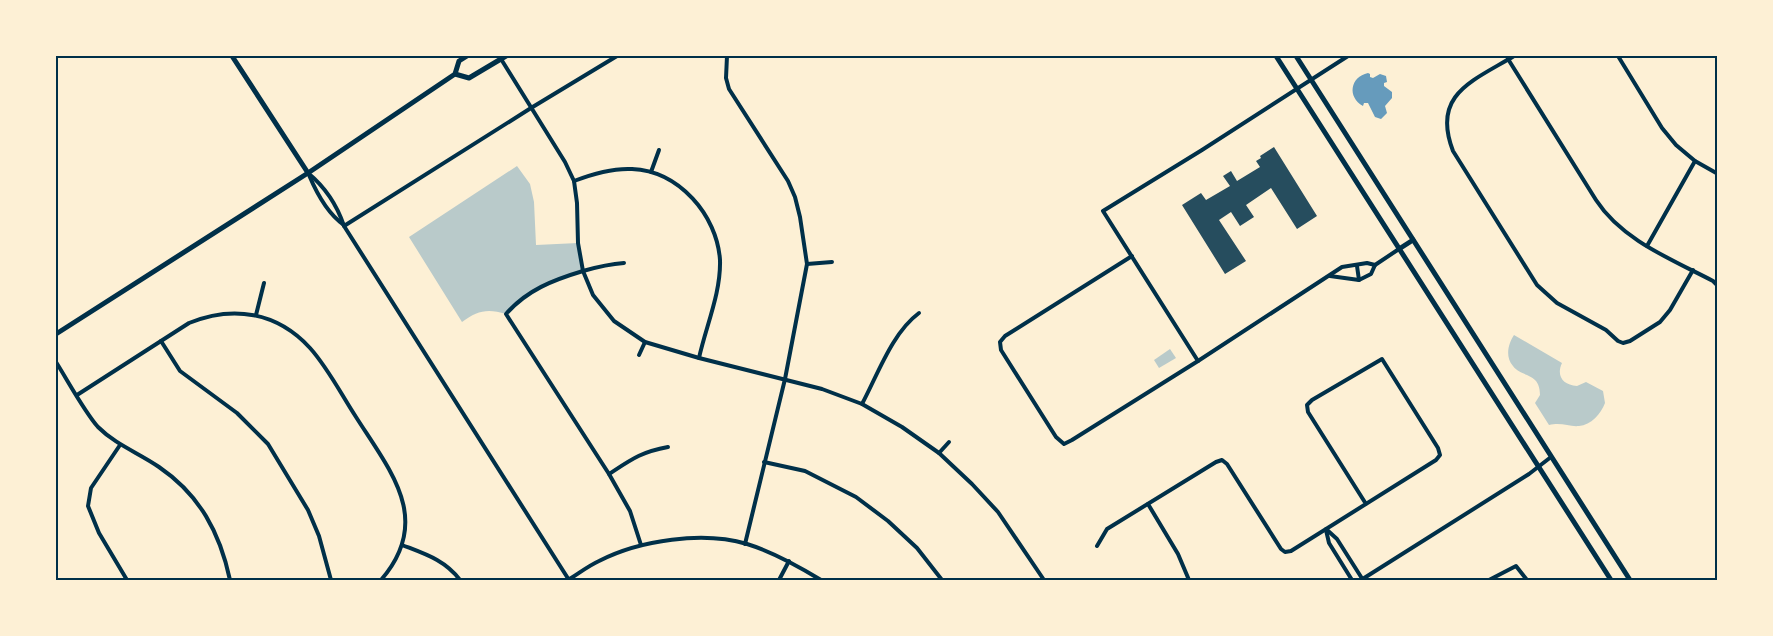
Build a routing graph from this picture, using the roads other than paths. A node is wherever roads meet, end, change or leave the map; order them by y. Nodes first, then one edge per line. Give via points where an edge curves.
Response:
1 (232, 56) edge
2 (467, 56) edge
3 (617, 56) edge
4 (727, 56) edge
5 (1276, 56) edge
6 (1296, 56) edge
7 (1348, 56) edge
8 (1514, 56) edge
9 (1618, 56) edge
10 (503, 57) edge
11 (1508, 59) junction
12 (455, 74) junction
13 (1311, 80) junction
14 (1297, 89) junction
15 (531, 108) junction
16 (659, 150) dead end
17 (1695, 161) junction
18 (651, 172) junction
19 (308, 173) junction
20 (1718, 174) edge
21 (574, 181) junction
22 (344, 226) junction
23 (1413, 240) junction
24 (1647, 246) junction
25 (1399, 249) junction
26 (1132, 256) junction
27 (832, 262) dead end
28 (624, 263) dead end
29 (807, 264) junction
30 (1375, 265) junction
31 (1357, 266) junction
32 (1693, 270) junction
33 (583, 271) junction
34 (1329, 276) junction
35 (1359, 280) junction
36 (264, 283) dead end
37 (1718, 286) edge
38 (919, 313) dead end
39 (256, 315) junction
40 (56, 334) edge
41 (161, 341) junction
42 (645, 342) junction
43 (639, 355) dead end
44 (699, 358) junction
45 (1198, 361) junction
46 (56, 362) edge
47 (785, 379) junction
48 (77, 395) junction
49 (862, 404) junction
50 (949, 442) dead end
51 (120, 445) junction
52 (668, 447) dead end
53 (939, 453) junction
54 (1551, 457) junction
55 (764, 462) junction
56 (1538, 467) junction
57 (609, 474) junction
58 (1148, 504) junction
59 (1366, 504) junction
60 (1326, 529) junction
61 (745, 544) junction
62 (402, 545) junction
63 (641, 545) junction
64 (1097, 546) dead end
65 (789, 561) junction
66 (127, 580) edge
67 (230, 580) edge
68 (331, 580) edge
69 (381, 580) edge
70 (460, 580) edge
71 (568, 580) edge
72 (779, 580) edge
73 (821, 580) edge
74 (942, 580) edge
75 (1044, 580) edge
76 (1189, 580) edge
77 (1352, 580) edge
78 (1362, 580) edge
79 (1489, 580) edge
80 (1527, 580) edge
81 (1611, 580) edge
82 (1630, 580) edge

1 - 19 main road
2 - 12 main road via 459,61
3 - 15 street
4 - 29 street via 729,89 795,197
5 - 14 main road
6 - 13 main road
7 - 13 street
8 - 11 street
9 - 17 street via 1662,128
10 - 12 main road via 469,78
10 - 15 street
11 - 24 street via 1602,209
11 - 32 street via 1464,87 1453,99 1447,112 1447,136 1537,285 1557,303 1623,343 1660,322
12 - 19 main road
13 - 14 street
13 - 23 main road
14 - 25 main road
14 - 26 street via 1103,211
15 - 21 street
15 - 22 street
16 - 18 street
17 - 20 street
17 - 24 street
18 - 21 street via 611,171
18 - 44 street via 696,201 714,230 719,278
19 - 22 street via 329,210
19 - 22 street via 322,184
19 - 40 main road
21 - 33 street
22 - 71 street
23 - 25 main road
23 - 54 main road
24 - 32 street
25 - 30 street
25 - 56 main road
26 - 45 street
26 - 45 street via 1005,336 1000,342 1001,350 1064,444
27 - 29 street
28 - 33 street
29 - 47 street
30 - 31 street
30 - 35 street via 1371,274
31 - 34 street via 1342,267
31 - 35 street
32 - 37 street
33 - 42 street via 593,295 614,321
33 - 57 street via 544,284 517,301 506,314
34 - 35 street
34 - 45 street
36 - 39 street
38 - 49 street via 900,332
39 - 41 street via 208,316
39 - 62 street via 294,333 312,350 391,472 406,516
41 - 48 street
41 - 68 street via 180,371 237,413 268,444 308,510
42 - 43 street
42 - 44 street
44 - 47 street
46 - 48 street
47 - 49 street
47 - 55 street
48 - 51 street via 99,427
49 - 53 street
50 - 53 street
51 - 66 street via 91,488 88,506
51 - 67 street via 159,467 202,509 225,558
52 - 57 street via 639,455
53 - 75 street via 998,512
54 - 56 street
54 - 82 main road
55 - 61 street
55 - 74 street via 805,471 856,498 917,548
56 - 78 street
56 - 81 main road
57 - 63 street via 630,511
58 - 60 street via 1222,460 1281,549 1291,551
58 - 64 street via 1107,529
58 - 76 street
59 - 59 street via 1307,405 1382,359 1440,455
59 - 60 street
60 - 77 street via 1329,543
60 - 78 street via 1337,539
61 - 63 street via 704,538
61 - 65 street
62 - 69 street via 394,565
62 - 70 street via 430,555 448,566
63 - 71 street via 600,560
65 - 72 street
65 - 73 street
79 - 80 street via 1516,567

